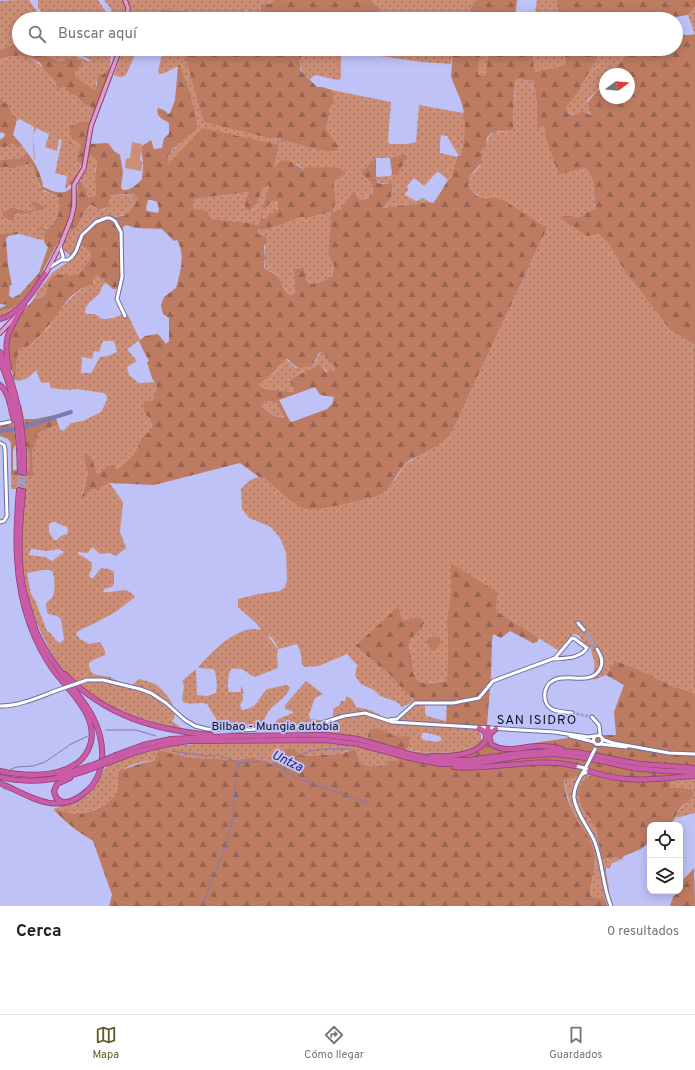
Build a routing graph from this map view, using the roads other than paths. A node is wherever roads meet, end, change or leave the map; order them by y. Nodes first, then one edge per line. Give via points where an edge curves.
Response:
1 (125, 0) edge
2 (128, 12) edge
3 (117, 56) edge
4 (60, 246) junction
5 (55, 255) junction
6 (63, 256) junction
7 (73, 256) junction
8 (61, 260) junction
9 (48, 268) junction
10 (45, 274) junction
11 (24, 305) junction
12 (125, 316) dead end
13 (0, 319) edge
14 (0, 333) edge
15 (0, 352) edge
16 (0, 362) edge
17 (0, 385) edge
18 (19, 410) junction
19 (10, 422) dead end
20 (0, 424) edge
21 (0, 443) edge
22 (20, 448) junction
23 (0, 522) edge
24 (25, 607) junction
25 (578, 623) dead end
26 (35, 626) junction
27 (584, 630) tunnel mouth
28 (597, 649) tunnel mouth
29 (552, 659) junction
30 (68, 682) junction
31 (0, 706) edge
32 (572, 713) tunnel mouth
33 (592, 717) dead end
34 (387, 721) junction
35 (479, 728) junction
36 (488, 728) junction
37 (496, 729) junction
38 (561, 733) junction
39 (600, 734) dead end
40 (488, 735) junction
41 (233, 736) junction
42 (595, 736) junction
43 (602, 738) junction
44 (594, 743) junction
45 (600, 744) junction
46 (388, 748) junction
47 (638, 748) junction
48 (595, 749) junction
49 (577, 752) junction
50 (695, 754) edge
51 (117, 757) junction
52 (440, 764) junction
53 (95, 766) junction
54 (575, 766) junction
55 (587, 768) junction
56 (695, 768) edge
57 (87, 771) junction
58 (0, 772) edge
59 (695, 772) edge
60 (581, 776) junction
61 (695, 776) edge
62 (0, 777) edge
63 (0, 783) edge
64 (79, 798) junction
65 (611, 906) edge

1 - 2 main road
3 - 4 main road via 91,126 84,168 74,185 73,212
4 - 5 main road
4 - 6 street
5 - 6 street
5 - 8 street
5 - 9 main road
6 - 7 street
6 - 8 street
7 - 8 street
7 - 12 street via 79,239 86,230 103,219 110,218 115,221 122,232 122,277 116,298
8 - 9 street
9 - 10 main road
10 - 11 main road
10 - 13 highway via 15,310
11 - 14 main road
11 - 18 highway via 11,327 6,344 6,355
15 - 18 highway via 9,373
16 - 22 highway via 14,406
17 - 22 highway via 10,403
18 - 22 highway via 23,443 22,472
19 - 20 street
21 - 23 street via 4,447 7,516
24 - 26 highway via 18,579 16,550 21,490 20,565
24 - 30 highway via 37,638 50,661
24 - 58 highway via 43,653 88,718 92,731 91,742 82,759 74,766 61,771 42,774
25 - 27 street
26 - 30 highway via 49,656
26 - 41 highway via 64,672 81,690 101,704 126,717 154,726
28 - 32 street via 602,658 599,672 589,678 557,679 550,683 545,691 545,699 550,707 555,711
29 - 29 street via 575,657 587,648 572,638
29 - 34 street via 493,681 479,698 453,703 415,703 398,718
30 - 64 highway via 93,716 102,746 97,777 90,789
31 - 34 street, bridge via 21,703 87,680 103,680 151,693 185,720 207,729 242,730 308,726 360,713 369,713
33 - 39 street via 599,725
34 - 35 street
35 - 36 street
35 - 40 highway
36 - 37 street
36 - 40 highway
37 - 38 street
37 - 40 highway
38 - 42 street
38 - 44 street
40 - 46 highway via 478,748 454,756 428,756
40 - 49 highway via 491,744 502,749 541,746
41 - 46 highway, Bilbao - Mungia autobia via 333,736 358,739
41 - 51 highway, Bilbao - Mungia autobia via 171,739 143,745
42 - 43 street
42 - 44 street
43 - 45 street
43 - 47 street
44 - 45 street
44 - 48 street
45 - 47 street
45 - 48 street
46 - 49 highway, Bilbao - Mungia autobia via 426,758 454,760 541,751
47 - 50 street
48 - 55 street, bridge
49 - 56 highway, Bilbao - Mungia autobia via 639,764
51 - 52 highway, Bilbao - Mungia autobia via 148,748 189,741 325,740 358,744
51 - 53 highway, Bilbao - Mungia autobia, bridge
52 - 54 highway via 475,768 543,763
52 - 59 highway, Bilbao - Mungia autobia via 479,763 555,754 633,768
53 - 57 highway, Bilbao - Mungia autobia
53 - 58 highway, Bilbao - Mungia autobia via 30,777
54 - 55 street
54 - 60 street
55 - 60 street
55 - 61 highway via 614,778 626,779
57 - 62 highway, Bilbao - Mungia autobia via 40,780
57 - 64 highway via 61,782 54,791 55,796 62,802
60 - 65 street via 575,790 575,802 599,855
63 - 64 highway via 36,800 51,804 67,803

